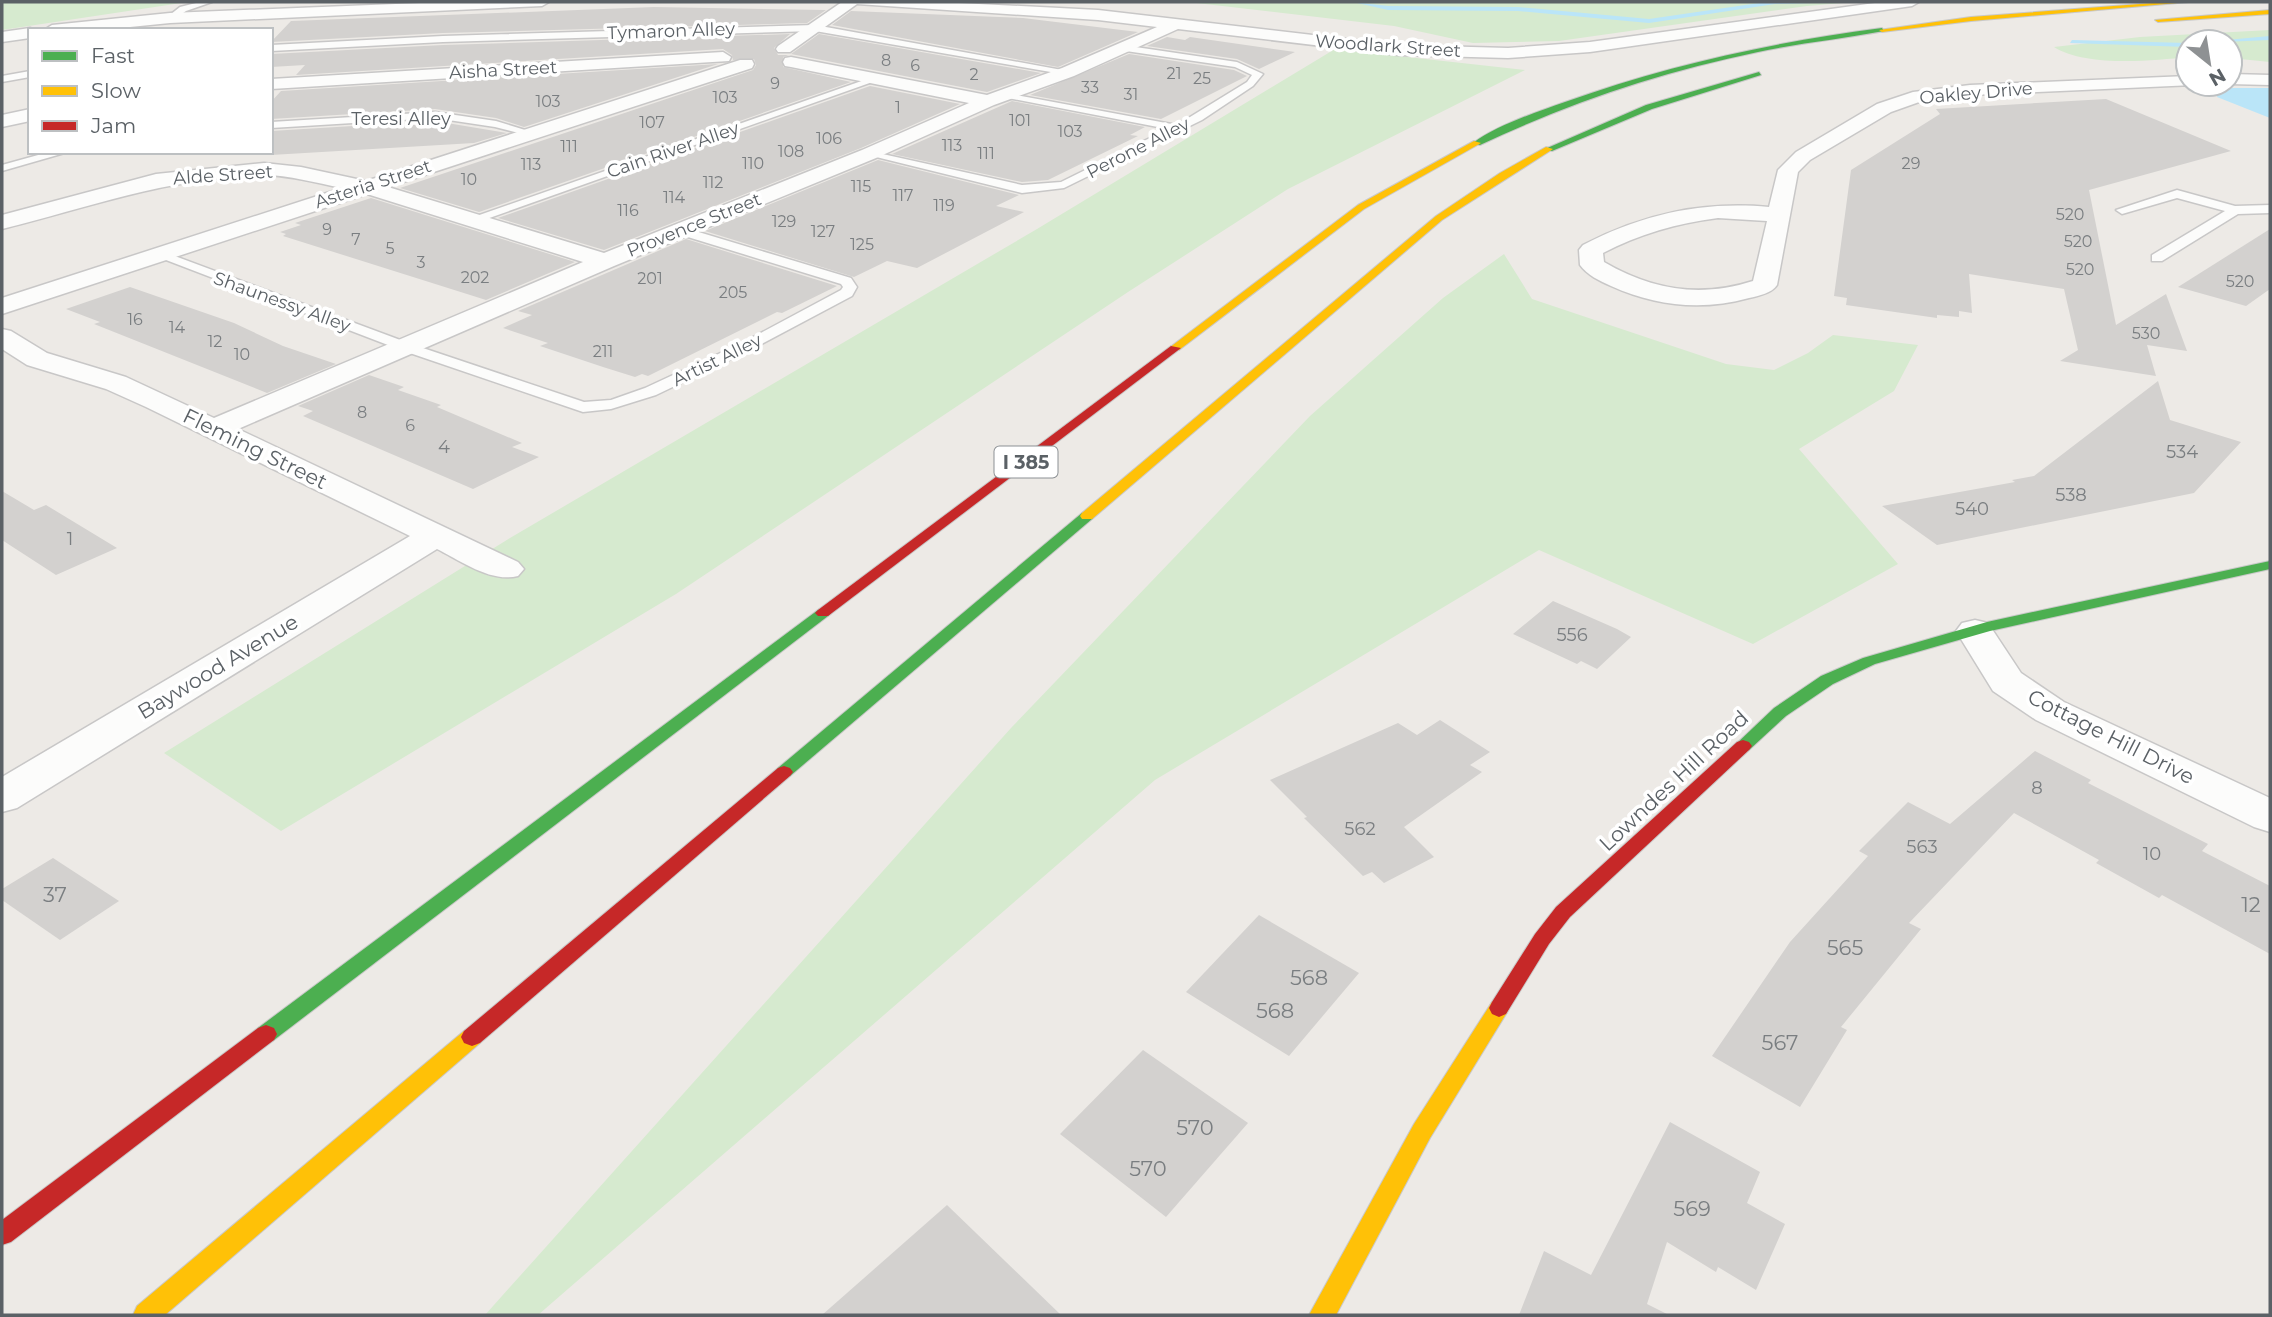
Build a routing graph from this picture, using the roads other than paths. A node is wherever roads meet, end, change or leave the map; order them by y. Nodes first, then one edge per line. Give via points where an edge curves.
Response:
1 (208, 2) edge
2 (542, 2) edge
3 (851, 2) edge
4 (863, 2) edge
5 (1912, 2) edge
6 (2186, 2) edge
7 (2270, 12) edge
8 (170, 18) junction
9 (1176, 24) junction
10 (99, 27) edge
11 (815, 27) junction
12 (28, 33) edge
13 (1976, 35) dead end
14 (2, 37) edge
15 (273, 48) edge
16 (1122, 48) junction
17 (787, 55) junction
18 (757, 58) junction
19 (1771, 71) dead end
20 (1068, 72) junction
21 (28, 74) edge
22 (2, 79) edge
23 (2244, 79) edge
24 (873, 80) junction
25 (2270, 80) edge
26 (2174, 82) edge
27 (273, 84) edge
28 (998, 98) junction
29 (28, 115) edge
30 (2, 121) edge
31 (273, 125) edge
32 (1178, 128) junction
33 (530, 133) junction
34 (55, 154) edge
35 (869, 154) junction
36 (2, 168) edge
37 (365, 187) junction
38 (2268, 207) edge
39 (2235, 209) junction
40 (2122, 210) dead end
41 (1781, 215) junction
42 (474, 219) junction
43 (2, 222) edge
44 (682, 231) junction
45 (159, 255) junction
46 (2157, 258) dead end
47 (605, 261) junction
48 (2, 306) edge
49 (2, 337) edge
50 (405, 347) junction
51 (213, 429) junction
52 (434, 536) junction
53 (2270, 565) edge
54 (506, 569) dead end
55 (1975, 631) junction
56 (2, 797) edge
57 (2270, 816) edge
58 (2, 1234) edge
59 (146, 1315) edge
60 (1322, 1315) edge

1 - 8 lane
2 - 8 street
3 - 11 street
4 - 9 street, Woodlark Street via 1038,10
5 - 9 street, Woodlark Street via 1590,47 1508,53 1398,50
6 - 58 main road, I 385 via 1947,21 1740,53 1549,108 1432,163 1361,207
7 - 13 main road
8 - 10 street
9 - 16 street, Provence Street
11 - 15 lane, Tymaron Alley
11 - 17 street
11 - 20 lane, Tymaron Alley
12 - 14 street
16 - 20 street, Provence Street
16 - 32 lane, Perone Alley via 1237,65 1258,74 1250,84
17 - 18 street
17 - 24 street
18 - 27 street, Aisha Street
18 - 33 street, Asteria Street
19 - 59 main road via 1680,97 1585,132 1510,171 1439,218
20 - 28 street, Provence Street
21 - 22 lane
23 - 25 street
24 - 28 street
24 - 42 lane, Cain River Alley
26 - 41 street, Oakley Drive via 1919,96 1884,108 1803,156 1788,170
28 - 32 lane
28 - 35 street, Provence Street
29 - 30 street
31 - 33 lane, Teresi Alley via 435,115
32 - 35 lane, Perone Alley via 1064,185 1022,189
33 - 37 street, Asteria Street
34 - 36 lane
35 - 44 street, Provence Street
37 - 42 street, Alde Street
37 - 43 street, Alde Street via 264,169 152,172
37 - 45 street, Asteria Street
38 - 39 lane
39 - 40 lane via 2177,194
39 - 46 lane
41 - 41 street, Oakley Drive via 1765,285 1736,297 1688,299 1640,292 1592,265 1591,250 1615,236 1661,223 1712,211
42 - 47 street, Alde Street
44 - 47 street, Provence Street
44 - 50 lane, Artist Alley via 846,281 850,286 847,293 750,346 634,400 604,408 583,407
45 - 48 street, Asteria Street
45 - 50 lane, Shaunessy Alley
47 - 50 street, Provence Street
49 - 51 street, Fleming Street via 37,359 116,383
50 - 51 street, Provence Street
51 - 52 street, Fleming Street
52 - 54 street, Fleming Street
52 - 56 street, Baywood Avenue
53 - 55 main road, Lowndes Hill Road
55 - 57 street, Cottage Hill Drive via 2007,682 2050,711
55 - 60 main road, Lowndes Hill Road via 1869,661 1827,680 1780,712 1563,912 1422,1131

